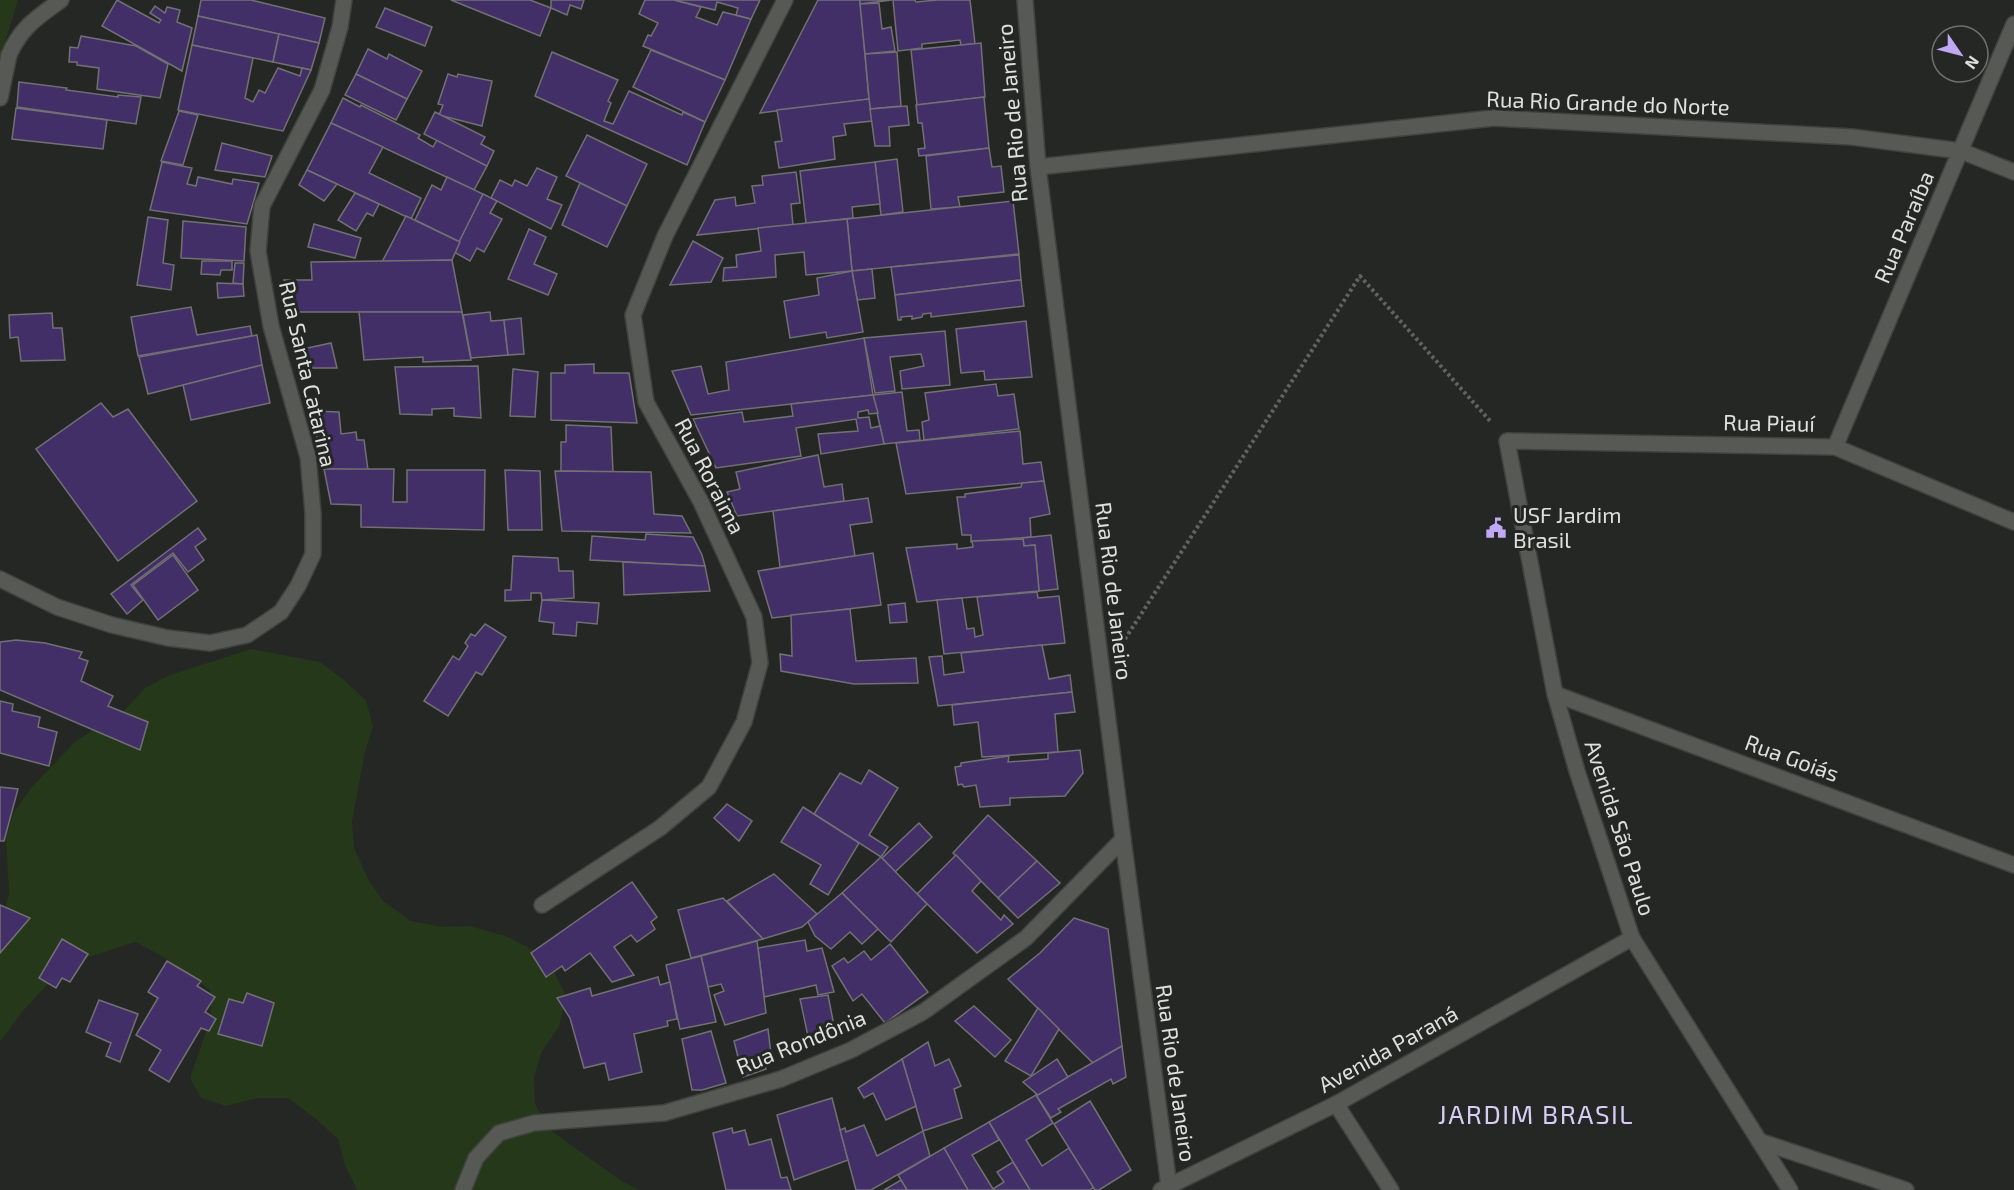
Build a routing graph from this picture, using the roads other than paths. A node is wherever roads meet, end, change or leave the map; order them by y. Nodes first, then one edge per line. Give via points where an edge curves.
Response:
1 (61, 0) edge
2 (344, 0) edge
3 (785, 0) edge
4 (1025, 0) edge
5 (2014, 24) edge
6 (0, 98) edge
7 (1961, 151) junction
8 (1038, 167) junction
9 (2014, 172) edge
10 (1507, 441) joint
11 (1835, 447) junction
12 (2014, 522) edge
13 (0, 579) edge
14 (1555, 694) junction
15 (1123, 839) junction
16 (2014, 865) edge
17 (542, 905) dead end
18 (1632, 938) junction
19 (1336, 1104) junction
20 (1760, 1141) junction
21 (1165, 1188) edge
22 (463, 1190) edge
23 (1391, 1190) edge
24 (1790, 1190) edge
25 (1906, 1190) edge

1 - 6 street via 25,27 16,39
2 - 13 street, Rua Santa Catarina via 322,90 262,206 258,251 271,326 308,456 313,554 298,586 281,612 247,635 210,643 112,625 57,607
3 - 17 street, Rua Roraima via 665,236 633,315 646,402 701,502 754,617 760,663 744,722 709,787 660,828
4 - 8 street, Rua Rio de Janeiro
5 - 7 street, Rua Paraíba
7 - 8 street, Rua Rio Grande do Norte via 1852,137 1494,118
7 - 9 street, Rua Rio Grande do Norte
7 - 11 street, Rua Paraíba
8 - 15 street, Rua Rio de Janeiro
10 - 11 street, Rua Piauí
10 - 14 street, Avenida São Paulo
11 - 12 street, Rua Piauí
14 - 16 street, Rua Goiás
14 - 18 street, Avenida São Paulo
15 - 21 street, Rua Rio de Janeiro
15 - 22 street, Rua Rondônia via 1026,938 923,1012 851,1050 781,1079 664,1113 534,1123 499,1134 476,1158
18 - 19 street, Avenida Paraná
18 - 20 street, Avenida São Paulo
19 - 21 street, Avenida Paraná
19 - 23 street
20 - 24 street, Avenida São Paulo
20 - 25 street

